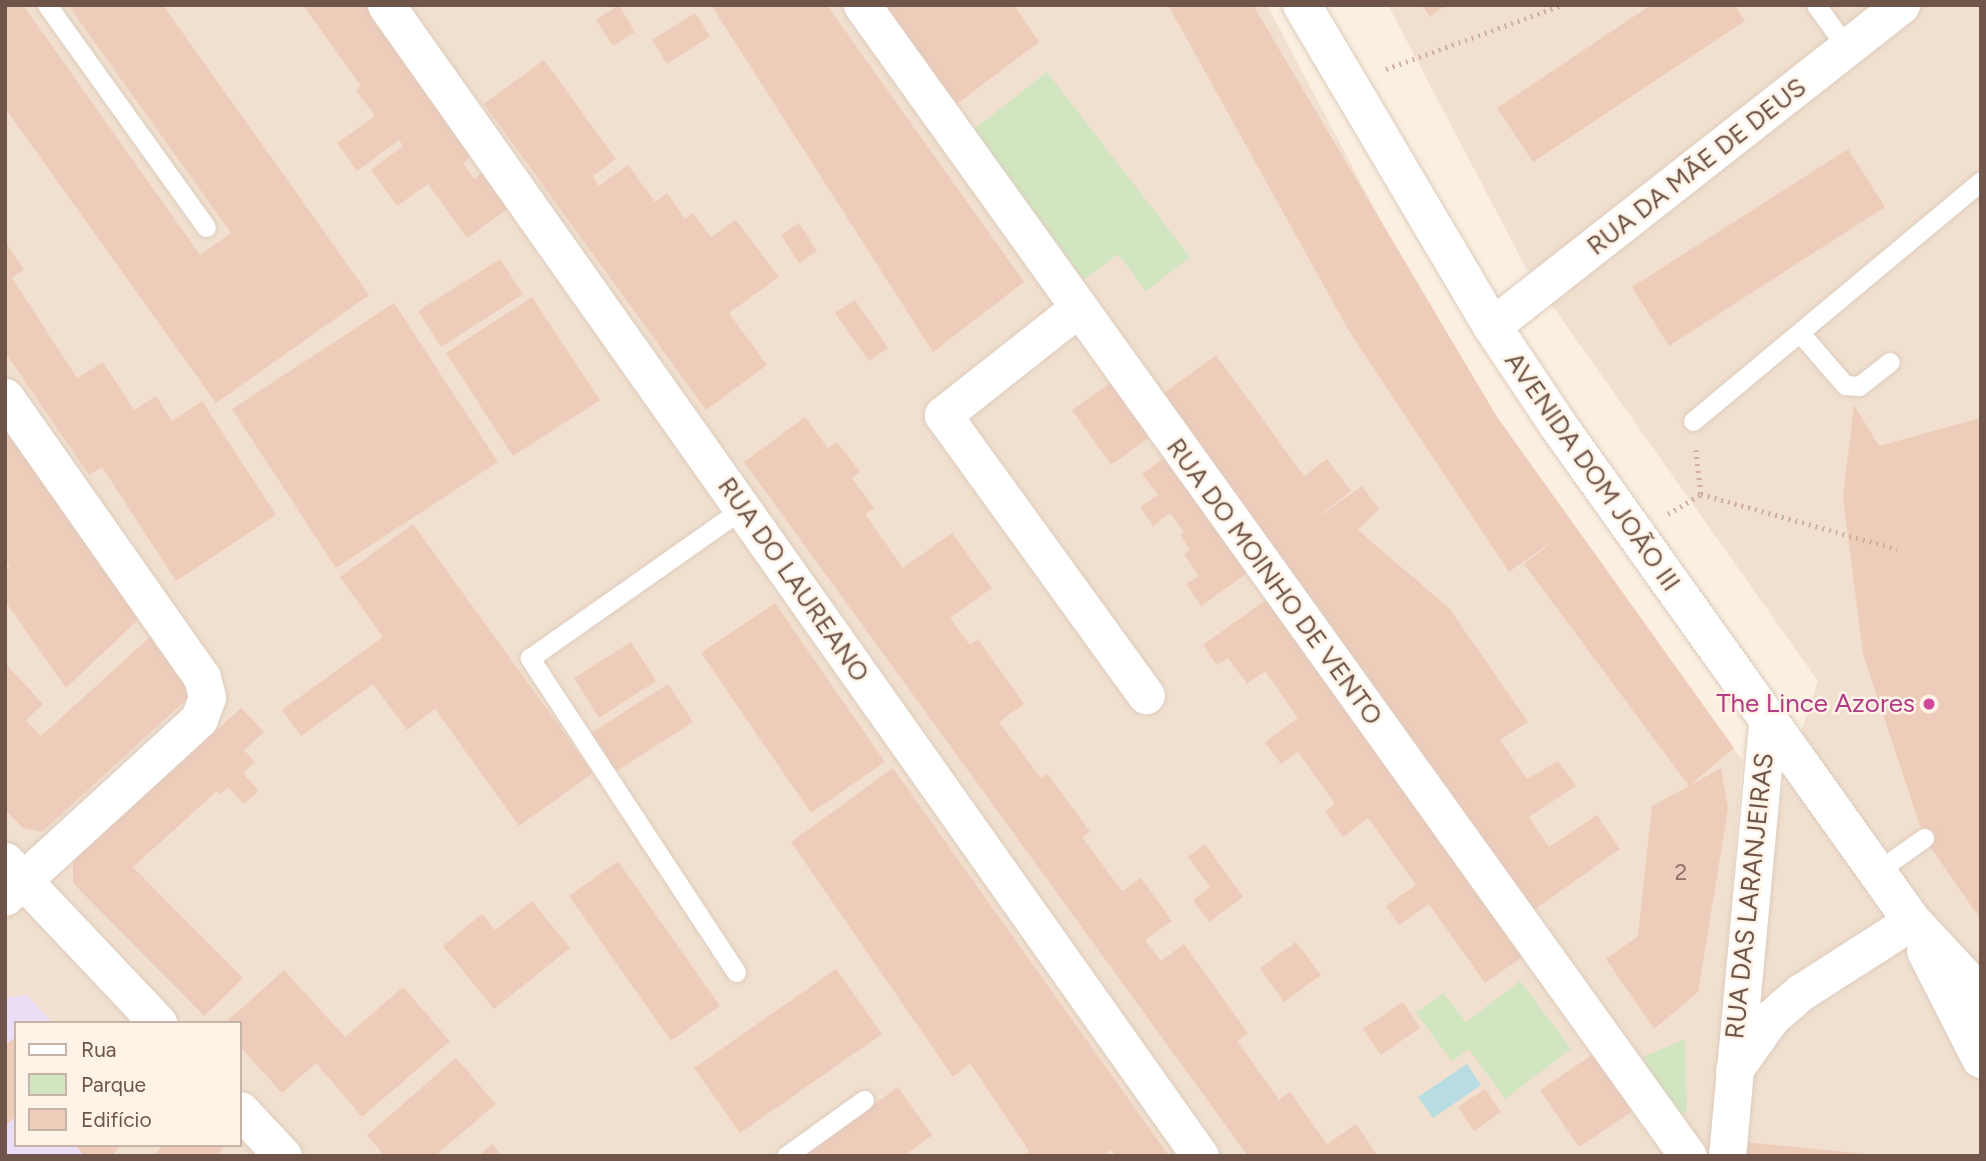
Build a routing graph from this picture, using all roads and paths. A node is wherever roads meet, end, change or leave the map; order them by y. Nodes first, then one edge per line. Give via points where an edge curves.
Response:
1 (47, 5) edge
2 (386, 5) edge
3 (862, 5) edge
4 (1302, 5) edge
5 (1562, 5) edge
6 (1816, 5) edge
7 (1900, 5) edge
8 (1848, 49) junction
9 (1346, 83) junction
10 (1981, 181) edge
11 (206, 227) dead end
12 (1077, 309) junction
13 (1492, 326) junction
14 (1800, 333) junction
15 (1890, 362) dead end
16 (5, 397) edge
17 (1693, 421) joint
18 (1702, 494) junction
19 (742, 509) junction
20 (1635, 534) junction
21 (1897, 549) dead end
22 (1146, 695) dead end
23 (1767, 723) junction
24 (1924, 838) dead end
25 (1876, 872) junction
26 (11, 879) edge
27 (1912, 921) junction
28 (736, 972) dead end
29 (1981, 995) edge
30 (156, 1021) edge
31 (1981, 1059) edge
32 (1734, 1070) junction
33 (864, 1100) dead end
34 (242, 1112) edge
35 (283, 1156) edge
36 (786, 1156) edge
37 (1200, 1156) edge
38 (1688, 1156) edge
39 (1727, 1156) edge

1 - 11 lane
2 - 19 street, RUA DO LAUREANO
3 - 12 street, RUA DO MOINHO DE VENTO
4 - 9 main road, AVENIDA DOM JOÃO III
5 - 9 path
6 - 8 lane
7 - 8 street, RUA DA MÃE DE DEUS
8 - 13 street, RUA DA MÃE DE DEUS
9 - 13 main road, AVENIDA DOM JOÃO III
10 - 14 lane
12 - 22 street via 943,415
12 - 38 street, RUA DO MOINHO DE VENTO
13 - 20 main road, AVENIDA DOM JOÃO III
14 - 15 lane via 1845,385 1859,386
14 - 17 lane
16 - 26 street via 202,677 207,697 199,719
17 - 18 path
18 - 20 path
18 - 21 path
19 - 28 lane via 530,658
19 - 37 street, RUA DO LAUREANO
20 - 23 main road, AVENIDA DOM JOÃO III
23 - 25 main road, AVENIDA DOM JOÃO III
23 - 32 street, RUA DAS LARANJEIRAS
24 - 25 lane
25 - 27 main road, AVENIDA DOM JOÃO III
26 - 30 street
27 - 29 main road, AVENIDA DOM JOÃO III
27 - 31 main road, AVENIDA DOM JOÃO III
27 - 32 street, RUA DAS LARANJEIRAS via 1801,992 1771,1018
32 - 39 street, RUA DAS LARANJEIRAS
33 - 36 lane
34 - 35 street

